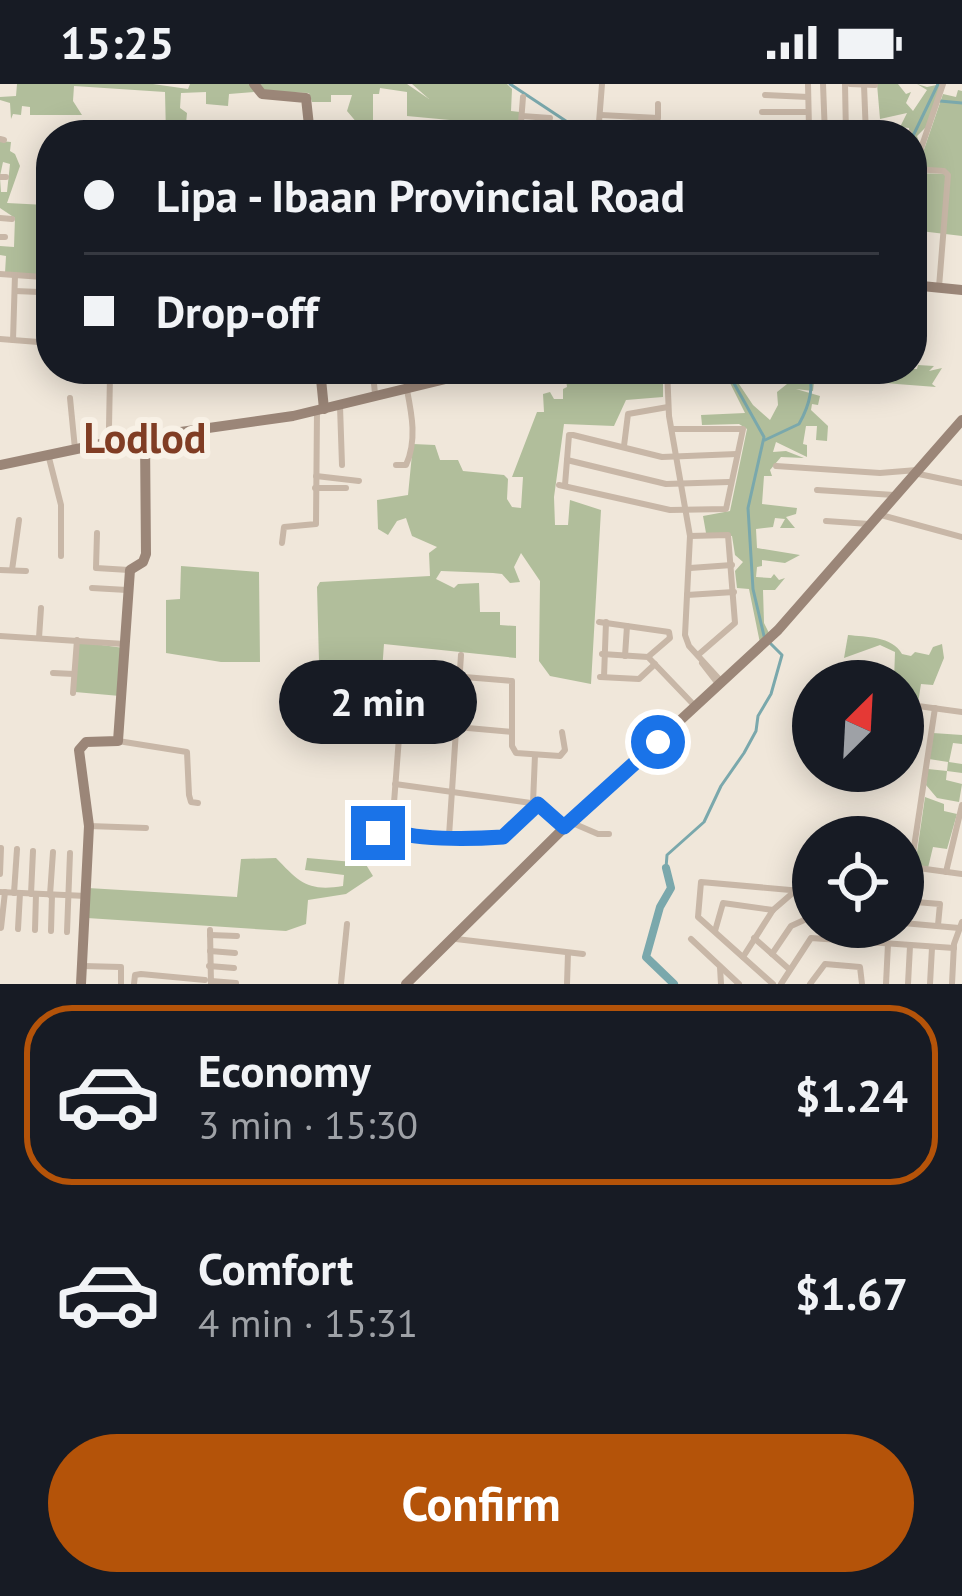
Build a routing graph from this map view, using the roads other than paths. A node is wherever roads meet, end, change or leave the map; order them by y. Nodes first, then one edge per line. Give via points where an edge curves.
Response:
1 (602, 84) edge
2 (814, 84) edge
3 (848, 84) edge
4 (943, 84) edge
5 (864, 85) edge
6 (875, 85) edge
7 (256, 90) edge
8 (765, 95) dead end
9 (523, 97) dead end
10 (808, 97) junction
11 (658, 104) dead end
12 (762, 112) dead end
13 (808, 112) junction
14 (601, 115) junction
15 (522, 116) junction
16 (550, 118) dead end
17 (310, 120) edge
18 (522, 120) edge
19 (600, 120) edge
20 (808, 120) edge
21 (822, 120) edge
22 (847, 120) edge
23 (865, 120) edge
24 (927, 134) edge
25 (927, 170) edge
26 (0, 218) edge
27 (12, 219) dead end
28 (0, 274) edge
29 (15, 275) junction
30 (36, 276) edge
31 (927, 286) edge
32 (939, 287) junction
33 (962, 290) edge
34 (15, 291) junction
35 (36, 292) edge
36 (0, 339) edge
37 (13, 340) junction
38 (36, 342) edge
39 (110, 384) edge
40 (320, 384) edge
41 (374, 384) edge
42 (429, 384) edge
43 (667, 384) edge
44 (406, 390) junction
45 (70, 398) dead end
46 (376, 398) junction
47 (340, 406) junction
48 (668, 406) junction
49 (320, 410) junction
50 (962, 420) edge
51 (671, 429) junction
52 (109, 434) junction
53 (145, 438) junction
54 (624, 446) junction
55 (75, 449) junction
56 (48, 454) junction
57 (737, 454) junction
58 (676, 458) junction
59 (567, 460) junction
60 (0, 465) edge
61 (342, 465) dead end
62 (396, 465) dead end
63 (776, 466) dead end
64 (915, 472) junction
65 (316, 476) junction
66 (359, 481) dead end
67 (730, 482) junction
68 (962, 483) edge
69 (681, 484) junction
70 (315, 488) junction
71 (346, 488) dead end
72 (817, 490) dead end
73 (894, 495) junction
74 (686, 510) junction
75 (306, 512) dead end
76 (316, 512) junction
77 (878, 513) junction
78 (19, 520) dead end
79 (826, 521) dead end
80 (868, 524) junction
81 (97, 533) dead end
82 (690, 536) junction
83 (962, 537) edge
84 (281, 543) dead end
85 (61, 556) dead end
86 (732, 565) junction
87 (689, 568) junction
88 (12, 570) junction
89 (130, 570) junction
90 (0, 571) edge
91 (26, 572) dead end
92 (92, 589) dead end
93 (128, 590) junction
94 (734, 592) junction
95 (687, 596) junction
96 (40, 608) dead end
97 (627, 626) junction
98 (0, 636) edge
99 (39, 638) junction
100 (77, 640) junction
101 (124, 644) junction
102 (603, 654) junction
103 (461, 655) dead end
104 (698, 655) junction
105 (625, 656) junction
106 (652, 660) junction
107 (53, 674) dead end
108 (74, 674) junction
109 (458, 677) junction
110 (721, 684) junction
111 (73, 693) dead end
112 (696, 707) junction
113 (924, 707) edge
114 (934, 708) junction
115 (962, 712) edge
116 (400, 722) junction
117 (456, 727) junction
118 (512, 732) junction
119 (562, 732) dead end
120 (118, 741) junction
121 (536, 755) junction
122 (395, 784) junction
123 (452, 791) junction
124 (197, 803) dead end
125 (536, 804) junction
126 (962, 805) edge
127 (567, 825) junction
128 (89, 826) junction
129 (146, 827) dead end
130 (392, 829) junction
131 (378, 833) dead end
132 (609, 834) dead end
133 (449, 836) junction
134 (1, 848) edge
135 (17, 849) dead end
136 (33, 851) dead end
137 (53, 852) dead end
138 (70, 853) dead end
139 (946, 872) junction
140 (0, 874) edge
141 (962, 874) edge
142 (792, 891) edge
143 (10, 892) edge
144 (33, 894) junction
145 (792, 894) edge
146 (51, 895) junction
147 (68, 896) junction
148 (86, 896) junction
149 (924, 904) edge
150 (773, 910) junction
151 (347, 924) dead end
152 (924, 924) edge
153 (938, 925) junction
154 (961, 925) edge
155 (792, 926) edge
156 (2, 928) edge
157 (18, 928) dead end
158 (35, 930) dead end
159 (51, 931) dead end
160 (715, 931) junction
161 (67, 932) dead end
162 (237, 936) dead end
163 (452, 938) junction
164 (754, 938) junction
165 (691, 939) dead end
166 (924, 947) edge
167 (803, 948) edge
168 (888, 948) edge
169 (910, 948) edge
170 (932, 948) junction
171 (954, 948) junction
172 (210, 951) junction
173 (236, 952) dead end
174 (568, 953) junction
175 (584, 954) dead end
176 (772, 954) junction
177 (742, 957) junction
178 (83, 966) junction
179 (209, 966) junction
180 (720, 967) junction
181 (234, 968) dead end
182 (789, 969) junction
183 (181, 981) edge
184 (209, 982) edge
185 (236, 983) edge
186 (81, 984) edge
187 (121, 984) edge
188 (134, 984) edge
189 (341, 984) edge
190 (406, 984) edge
191 (567, 984) edge
192 (721, 984) edge
193 (739, 984) edge
194 (777, 984) edge
195 (810, 984) edge
196 (862, 984) edge
197 (886, 984) edge
198 (908, 984) edge
199 (930, 984) edge
200 (952, 984) edge

1 - 14 street
2 - 10 street
2 - 21 street
3 - 5 street
3 - 22 street
4 - 24 street
5 - 6 street
5 - 23 street
7 - 17 main road via 304,97
8 - 10 street
9 - 15 street
10 - 13 street
11 - 14 street via 658,118
12 - 13 street
13 - 20 street
14 - 19 street
15 - 16 street
15 - 18 street
25 - 32 street via 948,175
26 - 27 street
28 - 29 street
29 - 30 street
29 - 34 street
31 - 32 main road
32 - 33 main road
34 - 35 street
34 - 37 street
36 - 37 street
37 - 38 street
39 - 52 street
40 - 49 main road
41 - 46 street
42 - 44 main road
43 - 48 street
44 - 46 main road
44 - 62 street via 410,455
45 - 55 street
46 - 47 main road
47 - 49 main road
47 - 61 street
48 - 51 street
48 - 54 street via 628,414
49 - 53 main road
49 - 65 street
50 - 64 main road
51 - 57 street via 741,427
51 - 58 street
52 - 53 main road
52 - 55 main road
53 - 89 main road via 146,554
54 - 58 street
54 - 59 street via 569,435
55 - 56 main road
56 - 60 main road
56 - 85 street via 61,505
57 - 58 street
57 - 67 street
58 - 69 street
59 - 69 street
59 - 74 street via 562,485
63 - 64 street
64 - 68 street
64 - 73 main road
65 - 66 street
65 - 70 street
67 - 69 street
67 - 74 street via 726,509
69 - 74 street
70 - 71 street
70 - 76 street
72 - 73 street
73 - 77 main road
74 - 82 street
75 - 76 street
76 - 84 street via 314,526 284,526
77 - 80 main road
77 - 83 street
78 - 88 street
79 - 80 street
80 - 110 main road
81 - 89 street via 96,568
82 - 86 street via 728,535
82 - 87 street
86 - 87 street
86 - 94 street
87 - 95 street
88 - 90 street
88 - 91 street
89 - 93 main road
92 - 93 street
93 - 101 main road
94 - 95 street
94 - 104 street via 735,623
95 - 104 street via 685,635
96 - 99 street
97 - 102 street via 603,622
97 - 105 street
97 - 106 street via 670,633
98 - 99 street
99 - 100 street
100 - 101 street
100 - 108 street
101 - 120 main road
102 - 105 street
102 - 106 street via 602,677 639,679
103 - 109 street
104 - 110 street
105 - 106 street
106 - 112 street
107 - 108 street
108 - 111 street
109 - 116 street via 404,672
109 - 117 street
109 - 118 street via 512,681
110 - 112 main road
112 - 127 main road
113 - 114 street
114 - 115 street
114 - 139 street via 912,869
116 - 117 street
116 - 122 street
117 - 118 street
117 - 123 street
118 - 121 street via 514,752
119 - 121 street via 562,755
120 - 124 street via 187,752 189,795
120 - 128 main road via 82,744
121 - 125 street
122 - 123 street
122 - 130 street
123 - 125 street
123 - 133 street
125 - 127 street
125 - 133 street via 503,837
126 - 139 street
127 - 132 street
127 - 163 main road
128 - 129 street
128 - 148 main road
130 - 131 street
130 - 133 street
134 - 140 street
135 - 143 street
136 - 144 street
137 - 146 street
138 - 147 street
139 - 141 street
142 - 160 street via 701,881 698,916
143 - 144 street
143 - 156 street
143 - 157 street
144 - 146 street
144 - 158 street
145 - 150 street
146 - 147 street
146 - 159 street
147 - 148 street
147 - 161 street
148 - 178 main road
149 - 153 street via 942,907
150 - 160 street via 723,904
150 - 164 street
151 - 189 street
152 - 153 street
153 - 154 street
154 - 171 street
155 - 176 street
160 - 177 street
162 - 172 street via 210,932
163 - 174 street
163 - 190 main road
164 - 176 street
164 - 177 street
165 - 180 street
166 - 170 street
167 - 182 street
168 - 197 street
169 - 198 street
170 - 171 street
170 - 199 street
171 - 200 street
172 - 173 street
172 - 179 street
174 - 175 street
174 - 191 street
176 - 182 street
177 - 194 street
178 - 186 main road
178 - 187 street via 121,967
179 - 181 street
179 - 184 street
180 - 192 street
180 - 193 street
182 - 194 street
183 - 184 street
183 - 188 street via 136,974
184 - 185 street
195 - 196 street via 825,964 860,967

